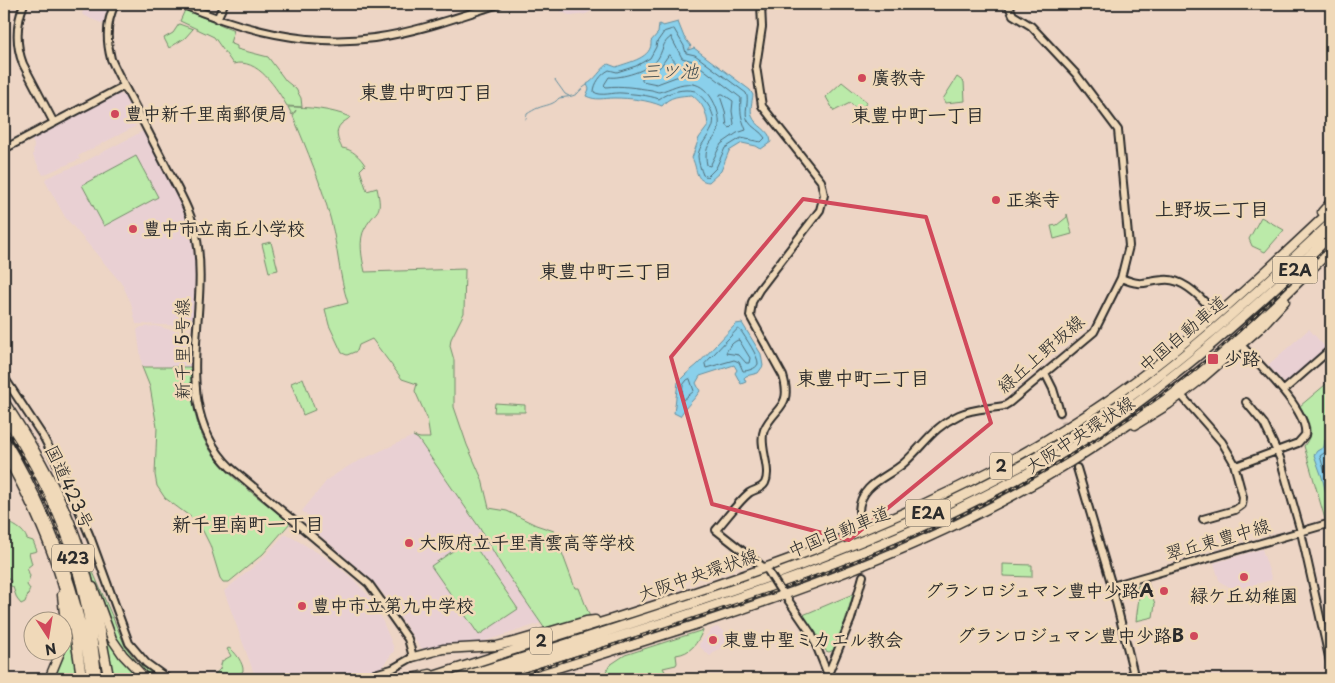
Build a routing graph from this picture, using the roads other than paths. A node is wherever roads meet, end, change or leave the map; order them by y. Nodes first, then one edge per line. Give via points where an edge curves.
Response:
1 (24, 4) edge
2 (115, 4) edge
3 (181, 4) edge
4 (224, 4) edge
5 (499, 4) edge
6 (760, 4) edge
7 (1008, 4) edge
8 (218, 19) junction
9 (124, 86) junction
10 (54, 123) junction
11 (4, 149) edge
12 (1331, 202) edge
13 (1331, 210) edge
14 (1331, 223) edge
15 (1331, 235) edge
16 (1297, 242) junction
17 (1331, 250) edge
18 (1331, 256) edge
19 (1309, 271) junction
20 (1121, 278) junction
21 (1297, 282) junction
22 (1212, 310) dead end
23 (1246, 349) tunnel mouth
24 (1331, 349) edge
25 (1045, 373) junction
26 (4, 377) edge
27 (1284, 390) junction
28 (1181, 395) junction
29 (4, 402) edge
30 (1246, 402) dead end
31 (1060, 412) tunnel mouth
32 (4, 416) edge
33 (4, 439) edge
34 (4, 452) edge
35 (1278, 452) junction
36 (1082, 454) junction
37 (1234, 463) junction
38 (1077, 468) tunnel mouth
39 (859, 512) tunnel mouth
40 (1203, 519) dead end
41 (1331, 523) edge
42 (1301, 532) junction
43 (77, 543) junction
44 (766, 570) junction
45 (58, 571) junction
46 (863, 576) tunnel mouth
47 (1112, 586) junction
48 (782, 592) junction
49 (74, 603) junction
50 (64, 610) edge
51 (612, 619) junction
52 (413, 657) junction
53 (57, 660) edge
54 (471, 664) junction
55 (1331, 666) edge
56 (49, 677) edge
57 (827, 677) edge
58 (82, 679) edge
59 (92, 679) edge
60 (97, 679) edge
61 (108, 679) edge
62 (145, 679) edge
63 (168, 679) edge
64 (357, 679) edge
65 (407, 679) edge
66 (424, 679) edge
67 (457, 679) edge
68 (486, 679) edge
69 (522, 679) edge
70 (1135, 679) edge

1 - 10 street via 17,30 20,54
2 - 9 street, 新千里5号線 via 109,22 108,41
3 - 8 street
4 - 8 street
5 - 8 street via 421,28 343,41 275,35
6 - 44 street via 762,27 756,66 762,106 820,181 824,195 820,210 752,302 750,316 783,376 786,393 782,406 764,431 765,483 750,492 716,530
7 - 20 street, 緑丘上野坂線 via 1013,14 1031,26 1076,74 1118,130 1130,246
9 - 10 street
9 - 52 street, 新千里5号線 via 185,203 196,236 199,264 196,402 207,438 230,468 369,584 408,639
10 - 11 street
12 - 16 main road
13 - 16 main road, 大阪中央環状線 / 2
14 - 67 highway, 中国自動車道 / E2A via 1232,315 1154,379 1072,436 990,483 884,533 813,560 652,617
15 - 68 highway, 中国自動車道 / E2A via 1230,329 1158,388 1079,442 987,495 899,536 806,573 650,628
16 - 44 main road, 大阪中央環状線 / 2 via 1184,344 1110,400 1054,435 996,469 920,506
17 - 19 main road, 大阪中央環状線 / 2
18 - 19 main road
19 - 21 main road, 大阪中央環状線 / 2
20 - 22 street via 1142,284 1165,279 1176,282 1195,293
20 - 25 street, 緑丘上野坂線 via 1094,332
21 - 28 main road via 1288,298 1259,329
21 - 36 main road, 大阪中央環状線 / 2 via 1242,336 1185,382
23 - 27 street
24 - 27 street
25 - 31 street
25 - 39 street, 緑丘上野坂線 via 1004,406 965,412 940,425 906,462 871,486 864,494
26 - 63 street via 40,432 67,482 130,643 146,664
27 - 35 street via 1306,432 1298,443
28 - 36 main road via 1120,435
28 - 37 street via 1222,442
29 - 43 highway, 国道423号 / 423 via 45,470
30 - 35 street via 1264,424
32 - 60 highway, 423 via 41,479 69,545 86,600
33 - 49 highway, 423 via 46,522
34 - 45 highway, 423 via 30,500
35 - 37 street via 1239,466
35 - 42 street
36 - 48 main road, 大阪中央環状線 / 2 via 1029,486 960,521 880,557
37 - 40 street via 1242,505
38 - 47 street
41 - 42 street, 翠丘東豊中線
42 - 47 street, 翠丘東豊中線
42 - 55 street
43 - 61 highway, 国道423号 / 423 via 91,593
43 - 62 main road via 112,639
44 - 48 street, bridge
44 - 51 main road, 大阪中央環状線 / 2
45 - 50 main road
45 - 58 highway, 423 via 72,620
46 - 57 street via 851,619
47 - 70 street
48 - 57 street via 812,635
48 - 69 main road, 大阪中央環状線 / 2
49 - 58 highway
49 - 59 highway, 423
51 - 52 main road via 586,621 497,646 443,649
51 - 54 main road, 大阪中央環状線 / 2
52 - 64 street via 392,669
53 - 56 main road
54 - 65 main road
54 - 66 main road, 大阪中央環状線 / 2

